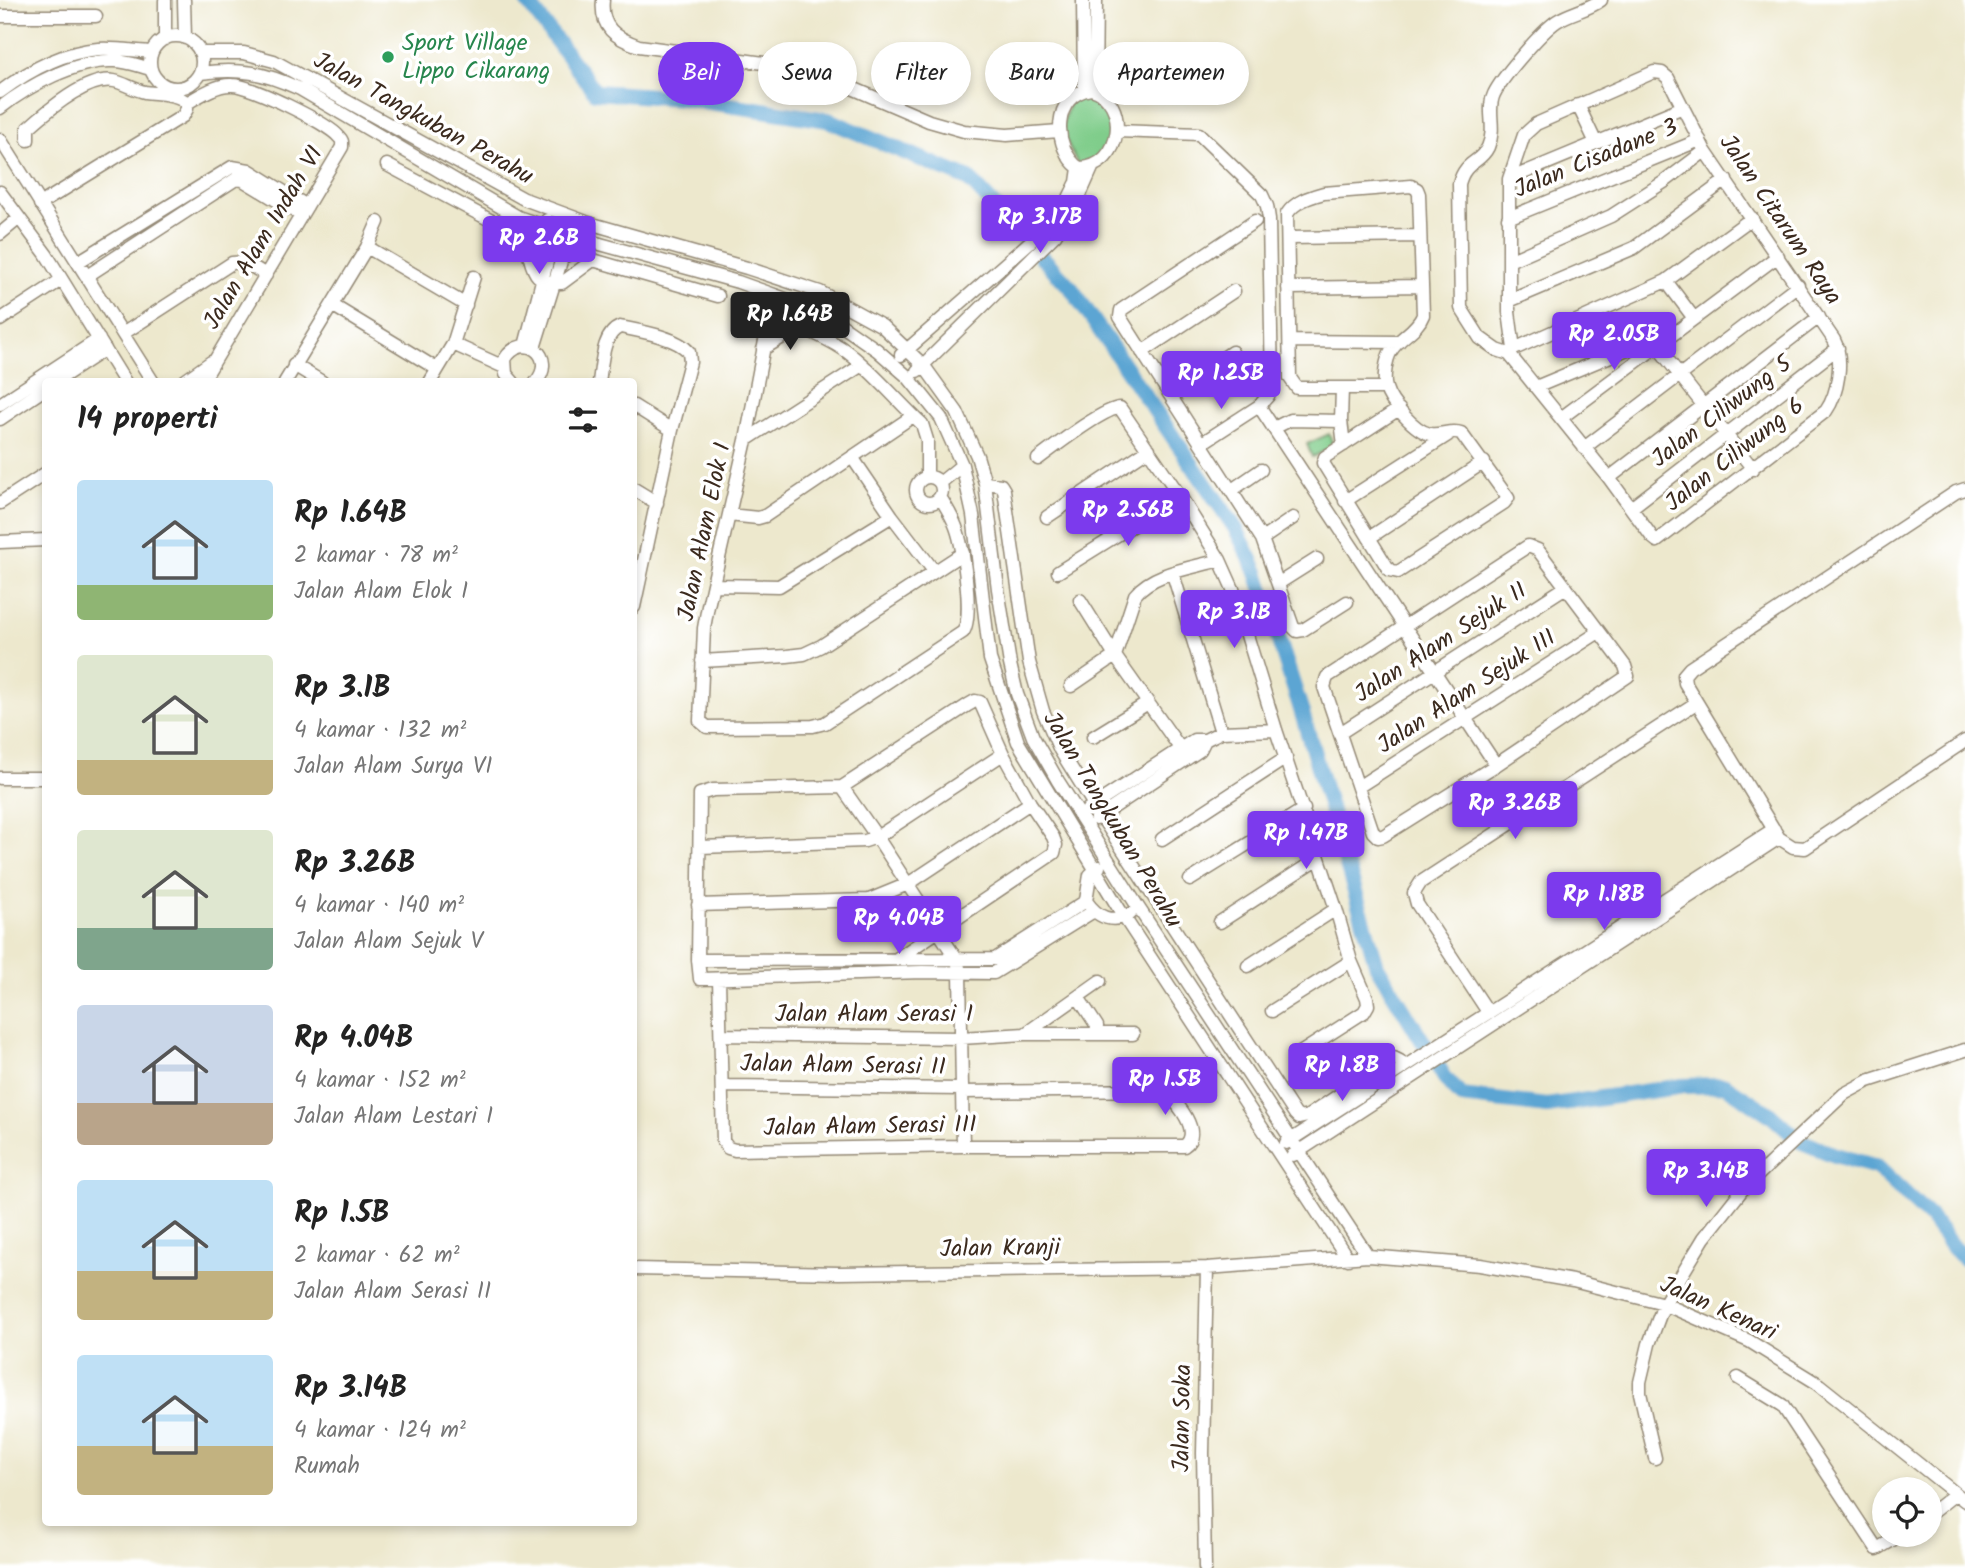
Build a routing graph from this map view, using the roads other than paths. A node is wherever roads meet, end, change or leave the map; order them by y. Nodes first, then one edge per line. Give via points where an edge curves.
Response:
1 (165, 0) edge
2 (184, 0) edge
3 (603, 0) edge
4 (1083, 0) edge
5 (1096, 0) edge
6 (1601, 0) edge
7 (0, 16) edge
8 (96, 16) dead end
9 (166, 38) junction
10 (185, 38) junction
11 (152, 52) junction
12 (200, 53) junction
13 (151, 69) junction
14 (200, 73) junction
15 (1090, 90) junction
16 (0, 92) edge
17 (187, 103) junction
18 (1578, 105) junction
19 (1683, 107) junction
20 (0, 108) edge
21 (1059, 131) junction
22 (1117, 131) junction
23 (0, 139) edge
24 (28, 140) dead end
25 (1596, 143) junction
26 (1702, 145) junction
27 (387, 165) dead end
28 (1085, 168) junction
29 (237, 173) junction
30 (1509, 179) junction
31 (1726, 180) junction
32 (0, 192) edge
33 (40, 204) junction
34 (551, 210) junction
35 (304, 211) junction
36 (1508, 218) junction
37 (1752, 218) junction
38 (18, 219) junction
39 (1255, 221) dead end
40 (378, 222) dead end
41 (589, 223) junction
42 (544, 226) junction
43 (0, 234) edge
44 (1420, 236) junction
45 (1289, 238) junction
46 (584, 239) junction
47 (367, 247) junction
48 (556, 256) junction
49 (1778, 256) junction
50 (1509, 261) junction
51 (78, 262) junction
52 (1016, 262) junction
53 (746, 267) junction
54 (266, 275) junction
55 (87, 276) junction
56 (474, 277) dead end
57 (61, 280) junction
58 (548, 281) junction
59 (1666, 281) junction
60 (738, 282) junction
61 (1798, 285) junction
62 (1422, 286) junction
63 (1288, 288) junction
64 (1234, 291) dead end
65 (719, 296) dead end
66 (1508, 301) junction
67 (332, 304) junction
68 (960, 304) junction
69 (466, 305) junction
70 (972, 314) junction
71 (1693, 317) junction
72 (1819, 317) junction
73 (0, 320) edge
74 (799, 327) junction
75 (1680, 327) junction
76 (124, 333) junction
77 (1290, 341) junction
78 (1399, 342) junction
79 (102, 344) junction
80 (453, 344) junction
81 (1657, 346) junction
82 (529, 347) junction
83 (1838, 348) junction
84 (763, 349) junction
85 (906, 350) junction
86 (1511, 351) junction
87 (1142, 352) junction
88 (1232, 352) dead end
89 (217, 358) junction
90 (893, 362) junction
91 (294, 365) junction
92 (863, 365) junction
93 (923, 366) junction
94 (504, 367) junction
95 (437, 369) junction
96 (1680, 374) junction
97 (908, 377) junction
98 (44, 378) edge
99 (60, 378) edge
100 (123, 378) edge
101 (151, 378) edge
102 (189, 378) edge
103 (204, 378) edge
104 (287, 378) edge
105 (315, 378) edge
106 (432, 378) edge
107 (510, 378) edge
108 (539, 378) edge
109 (600, 378) edge
110 (42, 379) edge
111 (1536, 387) junction
112 (1342, 388) junction
113 (1386, 388) junction
114 (42, 391) edge
115 (1170, 395) junction
116 (0, 404) edge
117 (1704, 405) junction
118 (1259, 406) junction
119 (637, 408) edge
120 (1399, 409) junction
121 (913, 416) junction
122 (1561, 418) junction
123 (0, 419) edge
124 (1340, 421) junction
125 (1274, 428) junction
126 (672, 430) junction
127 (1451, 433) junction
128 (1727, 434) junction
129 (746, 440) junction
130 (1202, 443) junction
131 (1344, 445) junction
132 (1584, 448) junction
133 (1149, 449) junction
134 (852, 457) junction
135 (1038, 459) dead end
136 (1484, 462) junction
137 (962, 465) junction
138 (1753, 468) junction
139 (1261, 470) dead end
140 (42, 476) edge
141 (927, 476) junction
142 (1609, 478) junction
143 (940, 483) junction
144 (985, 483) junction
145 (1965, 489) edge
146 (1232, 490) junction
147 (637, 491) edge
148 (1180, 496) junction
149 (940, 497) junction
150 (1345, 501) junction
151 (0, 503) edge
152 (657, 503) junction
153 (1631, 508) junction
154 (729, 515) junction
155 (892, 516) junction
156 (1047, 517) dead end
157 (1293, 518) dead end
158 (1369, 538) junction
159 (1262, 539) junction
160 (42, 540) edge
161 (0, 542) edge
162 (963, 553) junction
163 (640, 554) edge
164 (1317, 559) dead end
165 (1220, 560) junction
166 (934, 571) junction
167 (1058, 572) dead end
168 (1172, 573) junction
169 (637, 580) edge
170 (1279, 583) junction
171 (713, 585) junction
172 (1566, 587) junction
173 (998, 589) junction
174 (981, 593) junction
175 (1080, 600) dead end
176 (1347, 602) dead end
177 (1405, 628) junction
178 (1599, 632) junction
179 (1115, 656) junction
180 (702, 661) junction
181 (1028, 662) junction
182 (1010, 664) junction
183 (1434, 673) junction
184 (1071, 686) dead end
185 (1696, 702) junction
186 (1148, 703) junction
187 (1465, 718) junction
188 (1276, 730) junction
189 (1222, 732) junction
190 (1340, 733) junction
191 (1093, 737) dead end
192 (1205, 740) junction
193 (1965, 741) edge
194 (1180, 748) junction
195 (1003, 754) junction
196 (1286, 758) junction
197 (1496, 765) junction
198 (0, 778) edge
199 (42, 778) edge
200 (842, 787) junction
201 (1358, 787) junction
202 (1132, 788) junction
203 (1030, 803) junction
204 (1304, 809) junction
205 (1097, 811) junction
206 (1084, 820) junction
207 (1777, 834) junction
208 (877, 837) junction
209 (1162, 839) dead end
210 (700, 847) junction
211 (1320, 858) junction
212 (1109, 862) junction
213 (1095, 870) junction
214 (1190, 880) dead end
215 (908, 884) junction
216 (698, 905) junction
217 (1087, 908) junction
218 (1140, 909) junction
219 (1336, 909) junction
220 (1124, 917) junction
221 (1220, 922) dead end
222 (938, 931) junction
223 (898, 958) junction
224 (698, 960) junction
225 (1351, 961) junction
226 (958, 966) junction
227 (1248, 966) dead end
228 (719, 979) junction
229 (1101, 981) dead end
230 (1078, 997) junction
231 (1272, 1012) dead end
232 (1488, 1012) junction
233 (1216, 1026) junction
234 (1237, 1027) junction
235 (1025, 1034) junction
236 (1096, 1034) junction
237 (1133, 1034) dead end
238 (722, 1035) junction
239 (961, 1038) junction
240 (1443, 1049) junction
241 (1231, 1050) junction
242 (1965, 1050) edge
243 (1300, 1053) dead end
244 (1412, 1067) junction
245 (723, 1086) junction
246 (962, 1090) junction
247 (1290, 1140) junction
248 (963, 1146) junction
249 (1184, 1146) joint
250 (1275, 1150) junction
251 (1298, 1152) junction
252 (1283, 1161) junction
253 (1368, 1256) junction
254 (1348, 1259) junction
255 (1207, 1268) junction
256 (637, 1269) edge
257 (1664, 1304) junction
258 (1738, 1378) dead end
259 (1654, 1458) dead end
260 (1960, 1498) edge
261 (1942, 1508) edge
262 (1872, 1541) edge
263 (1205, 1568) edge

1 - 9 street
2 - 10 street
3 - 21 street via 602,12 610,29 639,46 808,69 929,121 964,131 1007,135
4 - 15 street
5 - 15 street
6 - 86 street via 1558,20 1515,66 1494,94 1488,148 1465,168 1459,184 1461,308 1480,338 1497,350
7 - 8 street
9 - 10 street
9 - 11 street
10 - 12 street
11 - 13 street
11 - 16 street via 99,49 70,54
12 - 14 street
12 - 34 street, Jalan Tangkuban Perahu via 244,53 274,61
13 - 14 street via 159,82 174,88 189,84
13 - 20 street via 114,61 77,67 17,94
14 - 42 street, Jalan Tangkuban Perahu via 239,70 271,76 495,205
15 - 21 street via 1068,101
15 - 22 street via 1102,93 1111,104
17 - 24 street via 181,97 138,91 114,81 94,82 38,119 28,128
17 - 33 street via 183,116
17 - 35 street, Jalan Alam Indah VI via 230,85 257,91 338,135 342,147
18 - 19 street, Jalan Citarum Raya via 1654,72 1668,78
18 - 25 street
18 - 30 street via 1528,130
19 - 25 street
19 - 26 street, Jalan Citarum Raya
21 - 28 street via 1063,151
22 - 28 street via 1104,161
22 - 118 street via 1199,134 1265,200 1272,387
23 - 33 street
25 - 30 street
26 - 31 street, Jalan Citarum Raya
26 - 36 street, Jalan Cisadane 3
26 - 50 street via 1664,182 1611,216
27 - 58 street via 520,236 531,268
28 - 52 street via 1080,195 1051,231
29 - 35 street via 249,170
29 - 51 street via 227,169
29 - 55 street
30 - 36 street
31 - 37 street, Jalan Citarum Raya
31 - 66 street via 1634,248
32 - 38 street
33 - 51 street
34 - 41 street, Jalan Tangkuban Perahu
34 - 42 street
35 - 54 street, Jalan Alam Indah VI
36 - 50 street
37 - 49 street, Jalan Citarum Raya
37 - 59 street
38 - 43 street
38 - 57 street
39 - 87 street via 1121,310 1123,322
40 - 47 street
41 - 46 street
41 - 53 street, Jalan Tangkuban Perahu
42 - 46 street, Jalan Tangkuban Perahu
42 - 48 street via 541,242
44 - 45 street
44 - 45 street via 1419,194 1411,186 1324,193 1300,202 1287,214
44 - 62 street
45 - 63 street
46 - 48 street via 577,250
46 - 60 street, Jalan Tangkuban Perahu
47 - 67 street
47 - 69 street
48 - 58 street
49 - 61 street, Jalan Citarum Raya
49 - 71 street
50 - 66 street
51 - 55 street
52 - 68 street
52 - 70 street
53 - 60 street
53 - 85 street, Jalan Tangkuban Perahu via 841,302 882,326
54 - 76 street via 245,262 232,263
54 - 89 street, Jalan Alam Indah VI
55 - 76 street
56 - 69 street
57 - 73 street
57 - 79 street
58 - 65 street via 568,280 593,260
58 - 82 street
59 - 71 street
59 - 86 street
60 - 90 street, Jalan Tangkuban Perahu via 831,318
61 - 72 street, Jalan Citarum Raya
61 - 96 street
62 - 63 street
62 - 78 street via 1423,315
63 - 77 street
64 - 87 street
66 - 86 street
67 - 91 street
67 - 95 street
68 - 70 street
68 - 85 street
69 - 80 street
70 - 93 street
71 - 75 street
72 - 83 street, Jalan Citarum Raya
72 - 117 street
74 - 84 street
74 - 84 street, Jalan Alam Elok I via 772,317
74 - 92 street via 845,350
75 - 81 street
75 - 111 street
76 - 101 street
77 - 78 street
77 - 112 street via 1290,378 1297,388
78 - 113 street via 1388,360
79 - 98 street
79 - 99 street
79 - 100 street
80 - 94 street
80 - 95 street
81 - 96 street
81 - 122 street
82 - 94 street via 510,352
82 - 108 street via 541,355 544,365
83 - 128 street, Jalan Ciliwung 5
83 - 138 street, Jalan Ciliwung 6 via 1834,398 1826,411
84 - 129 street, Jalan Alam Elok I
85 - 90 street
85 - 93 street, Jalan Tangkuban Perahu
86 - 111 street
87 - 115 street
88 - 115 street
89 - 102 street, Jalan Alam Indah VI
89 - 103 street, Jalan Alam Indah VI
90 - 97 street, Jalan Tangkuban Perahu
91 - 104 street
91 - 105 street
92 - 121 street
92 - 129 street
93 - 97 street
93 - 144 street, Jalan Tangkuban Perahu via 957,412
94 - 107 street
95 - 106 street
96 - 117 street
96 - 132 street
97 - 137 street, Jalan Tangkuban Perahu via 941,418
109 - 126 street via 610,333 620,327 688,349 690,362
110 - 116 street
111 - 122 street
112 - 113 street
112 - 124 street
113 - 120 street
114 - 123 street
115 - 130 street
117 - 128 street
117 - 142 street
118 - 125 street
118 - 130 street
119 - 126 street
120 - 127 street via 1424,432
120 - 131 street
121 - 134 street
121 - 141 street via 925,432
122 - 132 street
124 - 125 street via 1290,420
124 - 131 street
125 - 177 street
126 - 152 street
127 - 136 street via 1461,433
127 - 150 street
128 - 138 street
128 - 153 street, Jalan Ciliwung 5
129 - 154 street, Jalan Alam Elok I
130 - 146 street
131 - 150 street via 1323,463
132 - 142 street
133 - 135 street via 1122,409 1115,407
133 - 148 street
133 - 156 street
134 - 154 street via 765,516
134 - 155 street
136 - 158 street
136 - 158 street via 1508,498 1504,503 1398,572 1389,570
137 - 143 street
137 - 174 street, Jalan Tangkuban Perahu
138 - 153 street, Jalan Ciliwung 6 via 1657,541
139 - 146 street
140 - 151 street
141 - 143 street
141 - 149 street via 916,486 920,500 934,502
142 - 153 street
143 - 149 street
144 - 173 street, Jalan Tangkuban Perahu
144 - 181 street via 1001,485 1004,490
145 - 185 street via 1690,668 1685,683
146 - 159 street
147 - 152 street
148 - 165 street
148 - 167 street
149 - 162 street via 956,526
150 - 158 street
152 - 163 street
154 - 171 street, Jalan Alam Elok I
155 - 166 street
155 - 171 street via 785,583 773,587
157 - 159 street
159 - 170 street
160 - 161 street
162 - 166 street
162 - 180 street, Jalan Alam Elok I via 969,620 964,632 825,723 702,725
163 - 169 street
164 - 170 street
165 - 168 street
165 - 188 street
166 - 180 street via 804,654
168 - 179 street via 1151,581 1135,595
168 - 189 street
170 - 176 street via 1297,631
171 - 180 street, Jalan Alam Elok I
172 - 177 street via 1528,546
172 - 178 street
172 - 183 street, Jalan Alam Sejuk II
173 - 174 street
173 - 182 street, Jalan Tangkuban Perahu
174 - 213 street, Jalan Tangkuban Perahu via 990,659 1018,742
175 - 179 street
177 - 183 street
177 - 190 street via 1327,677 1324,687
178 - 187 street, Jalan Alam Sejuk III
178 - 197 street via 1628,676
179 - 184 street
179 - 186 street
181 - 182 street
181 - 205 street via 1060,750
182 - 206 street, Jalan Tangkuban Perahu via 1032,737
183 - 187 street
183 - 190 street, Jalan Alam Sejuk II
185 - 207 street
185 - 232 street via 1421,883 1414,893
186 - 191 street
186 - 194 street
187 - 197 street
187 - 201 street, Jalan Alam Sejuk III
188 - 189 street
188 - 196 street
189 - 192 street
190 - 201 street
192 - 194 street
192 - 202 street via 1200,750
193 - 207 street via 1805,848 1793,847
194 - 202 street
195 - 200 street via 980,702 975,701
195 - 203 street
195 - 208 street
196 - 204 street
196 - 209 street
197 - 201 street via 1378,837
198 - 199 street
200 - 208 street
200 - 210 street via 700,794
202 - 205 street
203 - 215 street
203 - 222 street via 1056,845 1054,853
204 - 211 street
204 - 214 street
205 - 206 street
205 - 234 street
206 - 212 street, Jalan Tangkuban Perahu
207 - 232 street
207 - 240 street
208 - 210 street via 850,844
208 - 215 street
210 - 216 street
211 - 219 street
211 - 221 street
212 - 213 street
212 - 218 street, Jalan Tangkuban Perahu
213 - 217 street via 1087,884
213 - 220 street, Jalan Tangkuban Perahu
215 - 216 street via 869,900
215 - 222 street
216 - 224 street
217 - 220 street via 1104,918
217 - 226 street via 995,959
218 - 220 street
218 - 233 street, Jalan Tangkuban Perahu
219 - 225 street
219 - 227 street
220 - 250 street, Jalan Tangkuban Perahu
222 - 223 street
222 - 226 street
223 - 224 street
223 - 226 street
224 - 228 street via 700,978
225 - 231 street
225 - 243 street via 1368,1005
226 - 228 street
226 - 239 street
228 - 238 street, Jalan Alam Serasi III
229 - 230 street
230 - 235 street
230 - 236 street via 1097,1026
232 - 240 street
233 - 234 street
233 - 241 street, Jalan Tangkuban Perahu
234 - 241 street
234 - 244 street via 1300,1118 1394,1058
235 - 236 street, Jalan Alam Serasi I
235 - 239 street, Jalan Alam Serasi I
236 - 237 street, Jalan Alam Serasi I
238 - 239 street, Jalan Alam Serasi I
238 - 245 street, Jalan Alam Serasi III
239 - 246 street
240 - 244 street
241 - 247 street, Jalan Tangkuban Perahu
242 - 257 street via 1868,1081 1844,1094 1742,1190 1704,1238
244 - 247 street
244 - 251 street
245 - 246 street, Jalan Alam Serasi II
245 - 248 street, Jalan Alam Serasi III via 723,1141 735,1150
246 - 248 street
246 - 249 street, Jalan Alam Serasi II via 1165,1090 1191,1128 1192,1136
247 - 250 street
247 - 251 street, Jalan Tangkuban Perahu
248 - 249 street, Jalan Alam Serasi III
250 - 252 street, Jalan Tangkuban Perahu
251 - 252 street
251 - 253 street, Jalan Tangkuban Perahu
252 - 254 street, Jalan Tangkuban Perahu
253 - 254 street, Jalan Kranji
253 - 257 street, Jalan Kenari via 1480,1265 1573,1281
254 - 255 street, Jalan Kranji
255 - 256 street, Jalan Kranji via 839,1273
255 - 263 street, Jalan Soka
257 - 259 street via 1640,1382
257 - 260 street, Jalan Kenari via 1790,1364
258 - 262 street via 1784,1406
260 - 261 street

